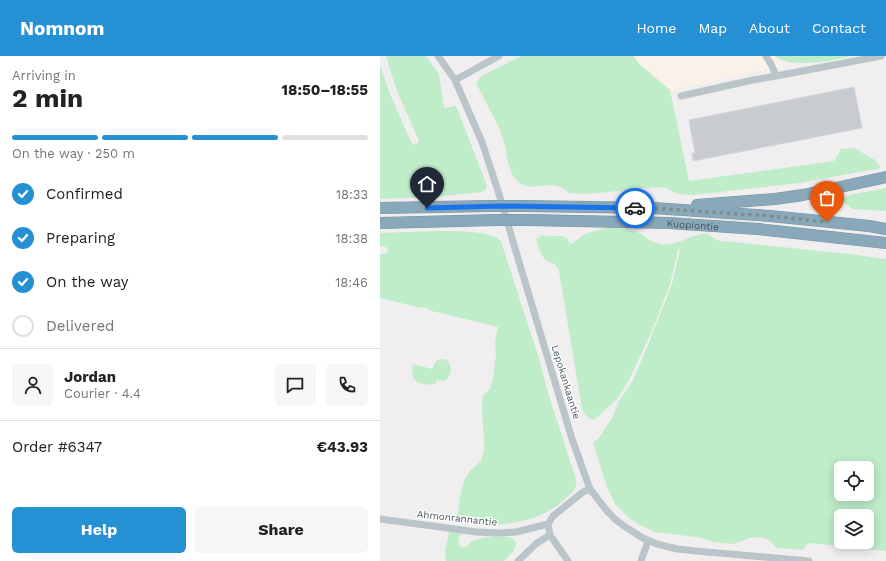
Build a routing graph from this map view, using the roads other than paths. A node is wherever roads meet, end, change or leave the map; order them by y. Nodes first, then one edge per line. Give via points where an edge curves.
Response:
1 (438, 56) edge
2 (499, 56) edge
3 (766, 56) edge
4 (881, 56) edge
5 (776, 76) junction
6 (455, 80) junction
7 (681, 96) dead end
8 (886, 178) edge
9 (380, 208) edge
10 (653, 208) junction
11 (380, 223) edge
12 (886, 229) edge
13 (883, 243) edge
14 (590, 489) junction
15 (380, 519) edge
16 (548, 524) junction
17 (550, 535) junction
18 (648, 541) junction
19 (518, 561) edge
20 (568, 561) edge
21 (641, 561) edge
22 (809, 561) edge

1 - 6 street, Lepokankaantie
2 - 6 street
3 - 5 street
4 - 5 street
5 - 7 street
6 - 14 street, Lepokankaantie via 482,142 497,186 572,439
8 - 10 highway via 775,199
9 - 10 highway, Kuopiontie, bridge
10 - 12 highway, Kuopiontie via 770,216
11 - 13 highway, Kuopiontie, bridge via 497,220 668,223 758,229
14 - 16 street via 553,516
14 - 18 street, Lepokankaantie via 616,520
15 - 16 street, Ahmonrannantie via 498,533 516,532
16 - 17 street
17 - 19 street
17 - 20 street
18 - 21 street
18 - 22 street, Lepokankaantie via 677,549

